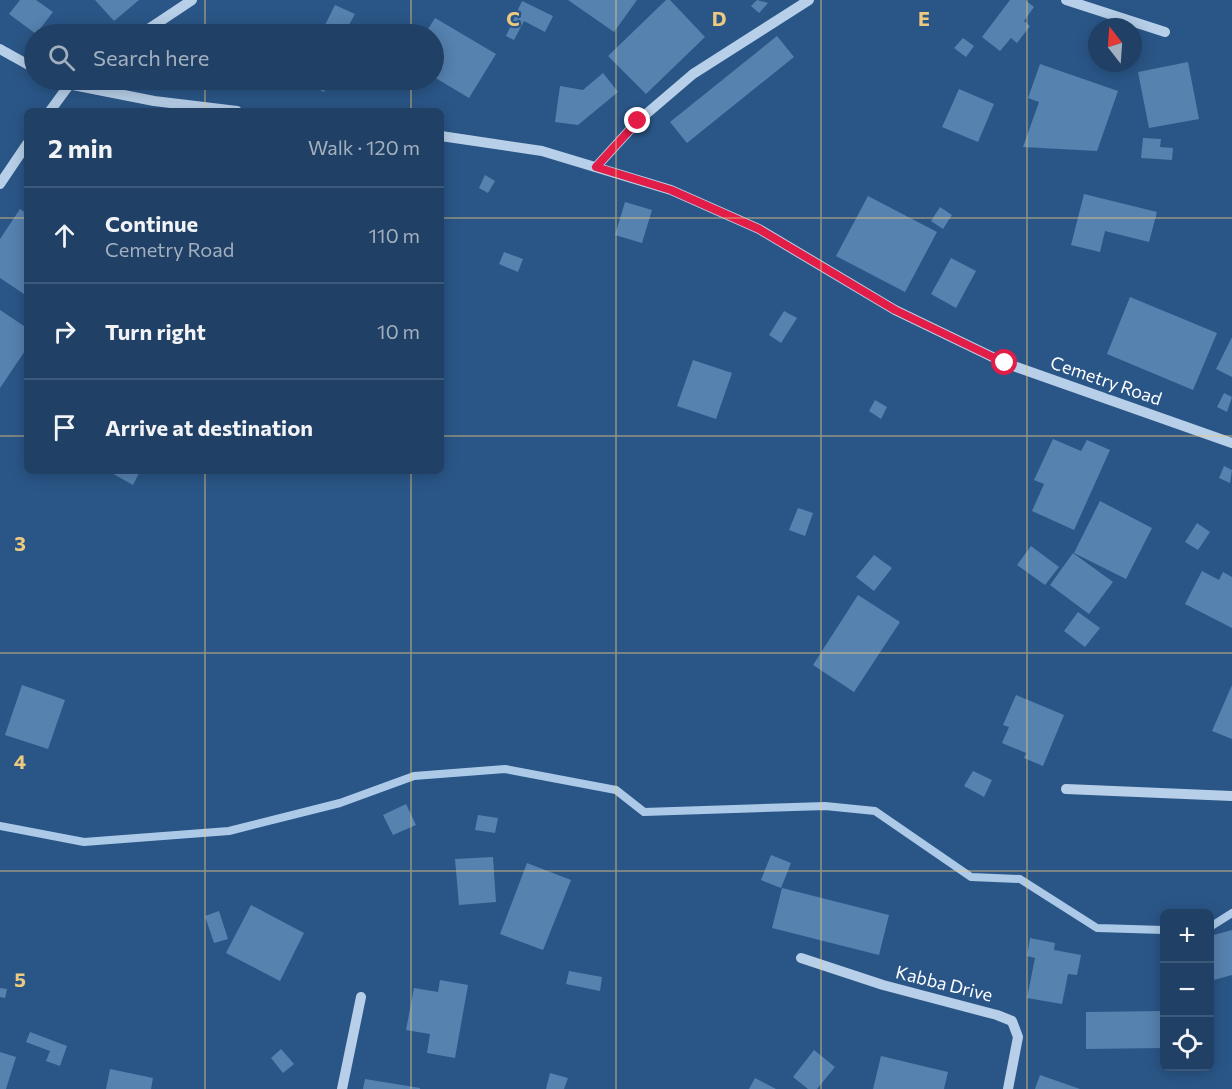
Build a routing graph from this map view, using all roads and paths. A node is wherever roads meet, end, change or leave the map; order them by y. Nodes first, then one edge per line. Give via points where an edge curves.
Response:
1 (192, 0) edge
2 (809, 0) edge
3 (1066, 0) edge
4 (156, 24) edge
5 (1165, 32) dead end
6 (0, 49) edge
7 (24, 62) edge
8 (62, 90) edge
9 (106, 90) edge
10 (52, 108) edge
11 (212, 108) edge
12 (444, 136) edge
13 (24, 148) edge
14 (596, 167) junction
15 (0, 184) edge
16 (1232, 443) edge
17 (1066, 789) dead end
18 (1232, 796) edge
19 (801, 958) dead end
20 (361, 997) dead end
21 (342, 1089) edge
22 (1008, 1089) edge

1 - 4 street
2 - 14 street via 693,74 638,121
3 - 5 street
6 - 7 street
8 - 10 street
9 - 11 street
12 - 14 street, Cemetry Road via 542,151
13 - 15 street
14 - 16 street, Cemetry Road via 671,190 759,229 895,310 1005,363
17 - 18 street
19 - 22 street, Kabba Drive via 1012,1021 1018,1037
20 - 21 street

